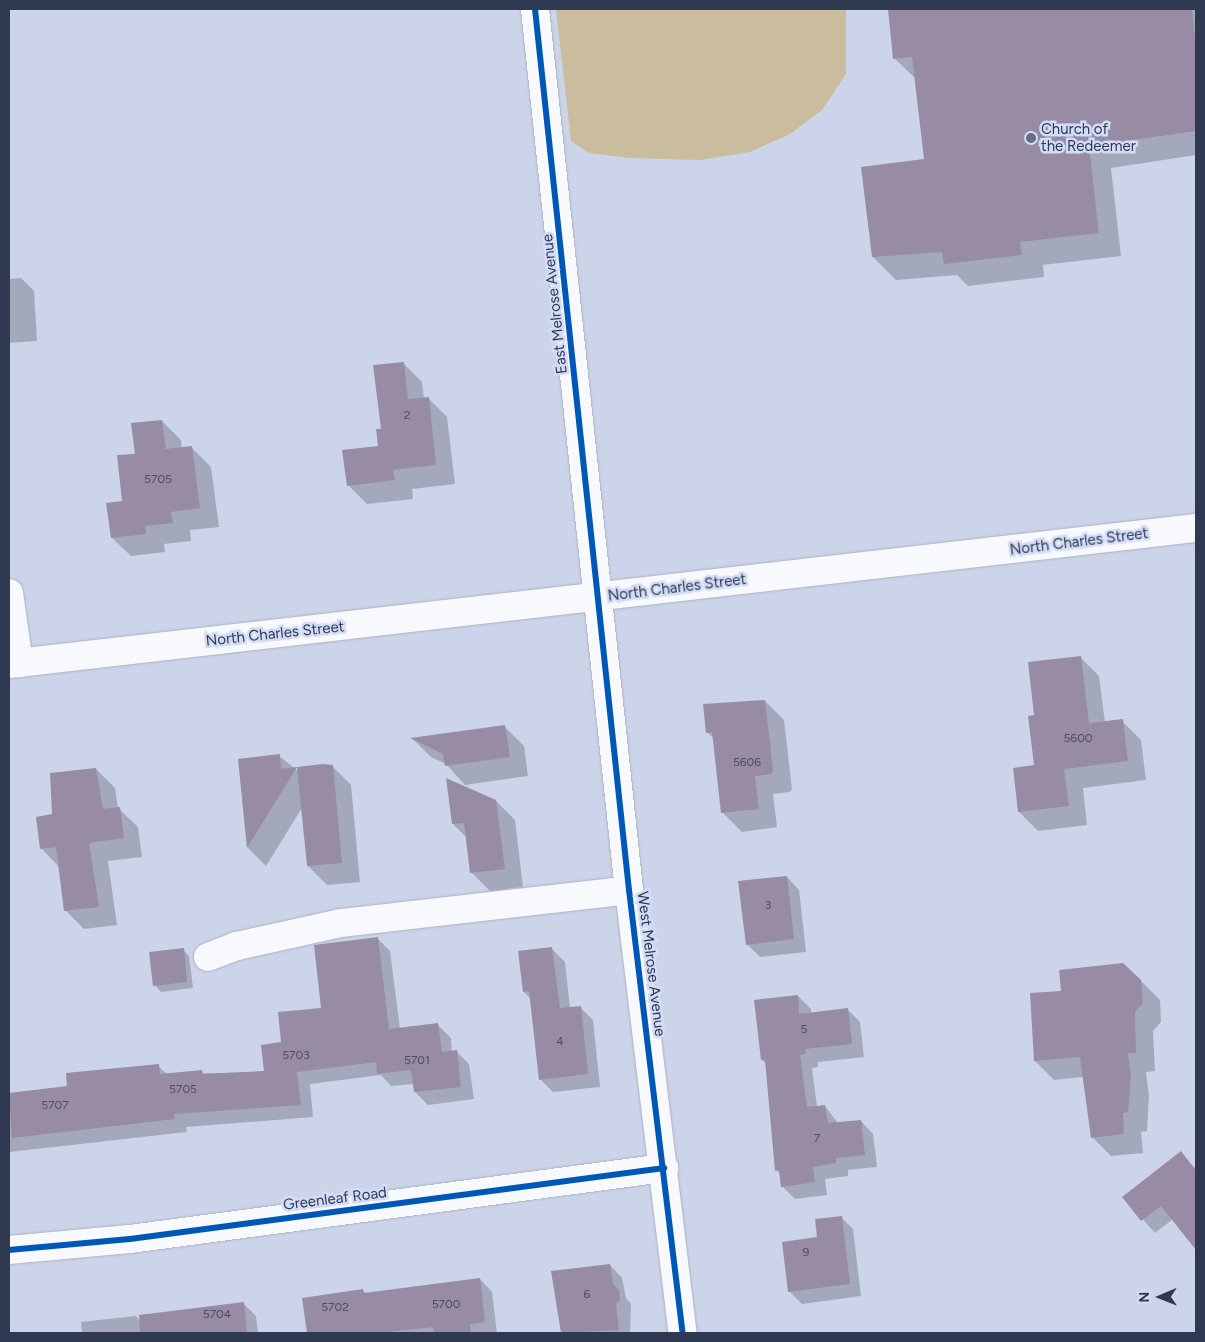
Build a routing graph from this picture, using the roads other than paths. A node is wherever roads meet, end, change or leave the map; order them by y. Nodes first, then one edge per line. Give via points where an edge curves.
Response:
1 (535, 9) edge
2 (1196, 528) edge
3 (9, 593) edge
4 (598, 597) junction
5 (14, 663) edge
6 (629, 890) junction
7 (208, 957) dead end
8 (664, 1168) junction
9 (9, 1250) edge
10 (683, 1333) edge

1 - 4 street, East Melrose Avenue
2 - 4 street, North Charles Street
3 - 5 street
4 - 5 street, North Charles Street
4 - 6 street, West Melrose Avenue
6 - 7 street via 341,923 236,946
6 - 8 street, West Melrose Avenue
8 - 9 street, Greenleaf Road via 130,1239
8 - 10 street, West Melrose Avenue

